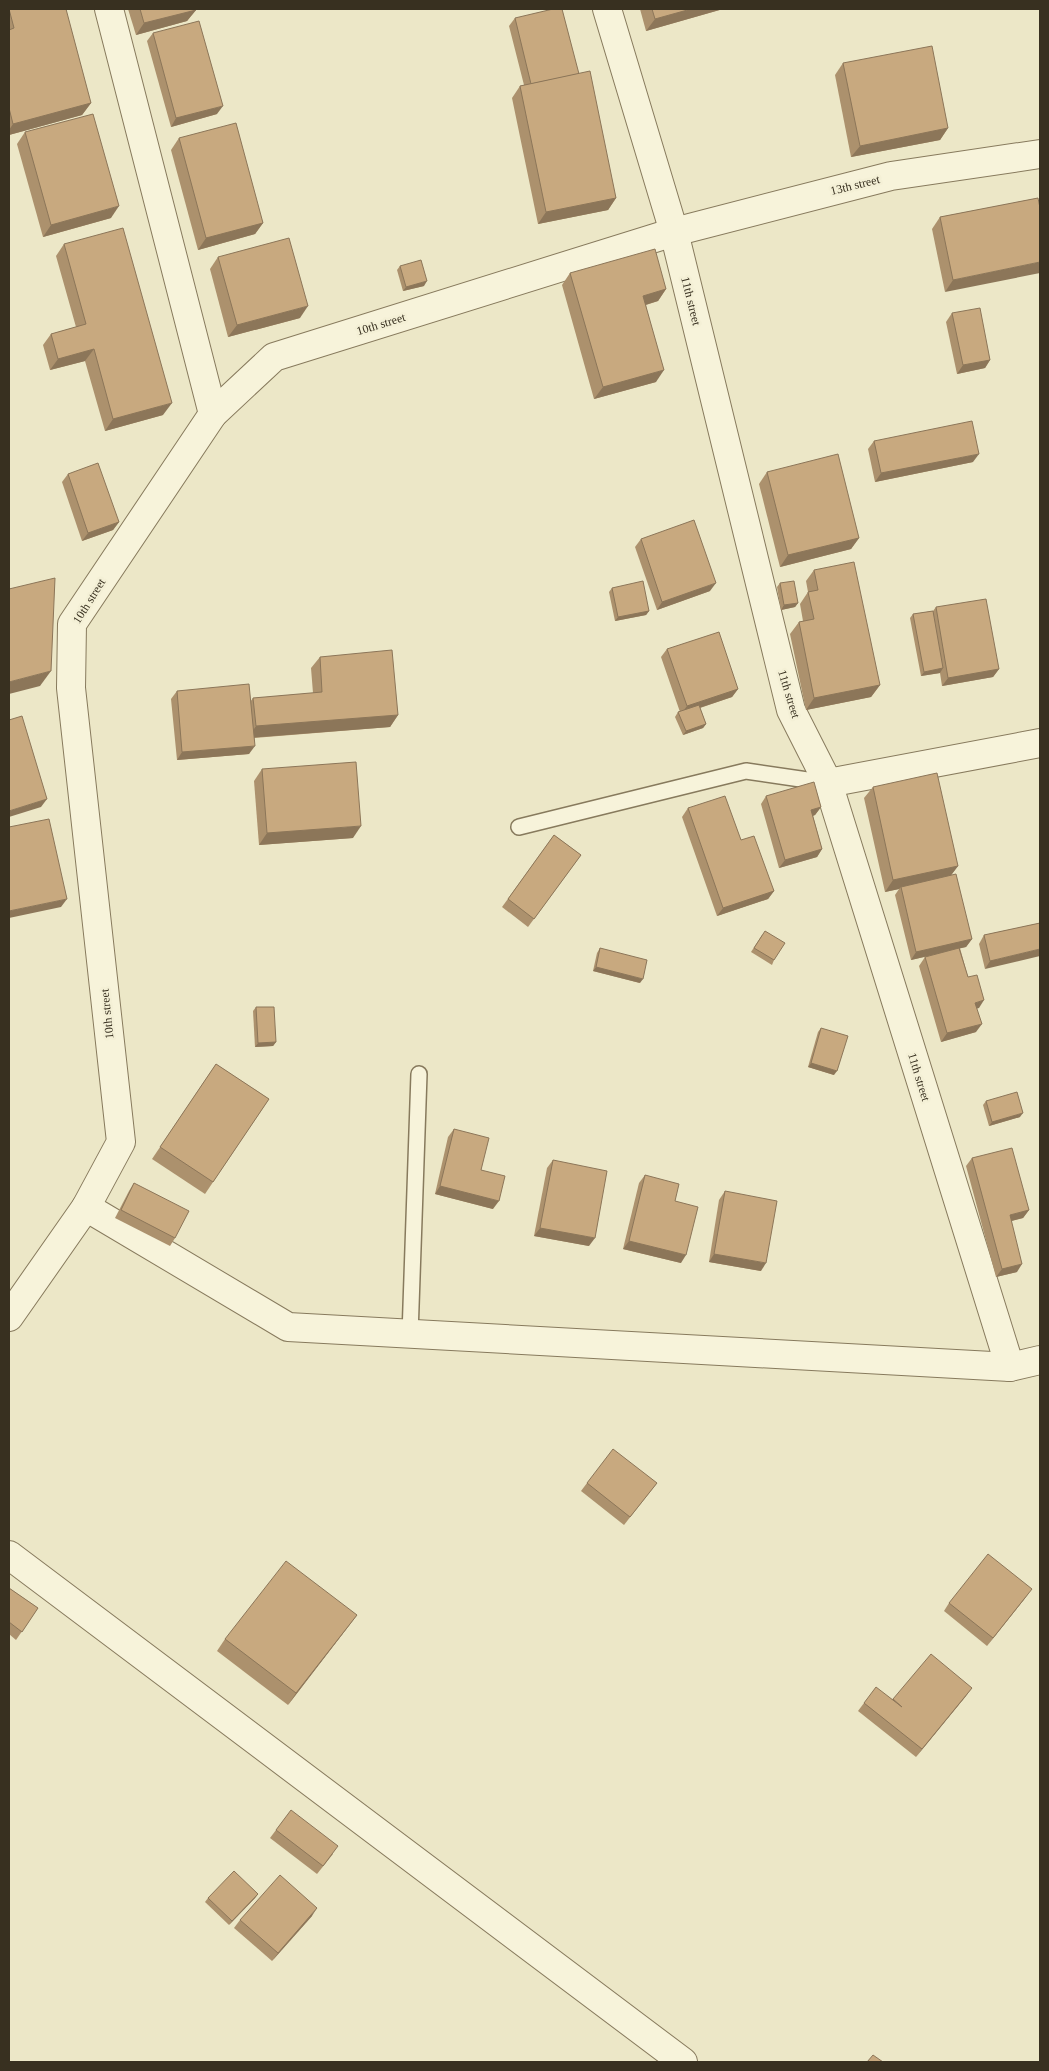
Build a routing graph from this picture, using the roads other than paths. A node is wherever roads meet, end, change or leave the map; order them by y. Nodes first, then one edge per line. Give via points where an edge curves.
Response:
1 (109, 9) edge
2 (607, 9) edge
3 (1040, 154) edge
4 (674, 232) junction
5 (213, 414) junction
6 (1040, 743) edge
7 (828, 783) junction
8 (519, 827) dead end
9 (419, 1074) dead end
10 (86, 1207) junction
11 (9, 1317) edge
12 (410, 1335) junction
13 (1040, 1360) edge
14 (1010, 1367) junction
15 (9, 1555) edge
16 (683, 2062) edge

1 - 5 street
2 - 4 street, 11th street
3 - 4 street, 13th street via 891,176
4 - 5 street, 10th street via 274,357
4 - 7 street, 11th street via 791,710
5 - 10 street, 10th street via 72,624 71,688 121,1142
6 - 7 street
7 - 8 lane via 746,771
7 - 14 street, 11th street
9 - 12 lane
10 - 11 street, 10th street
10 - 12 street via 288,1327
12 - 14 street
13 - 14 street
15 - 16 street

